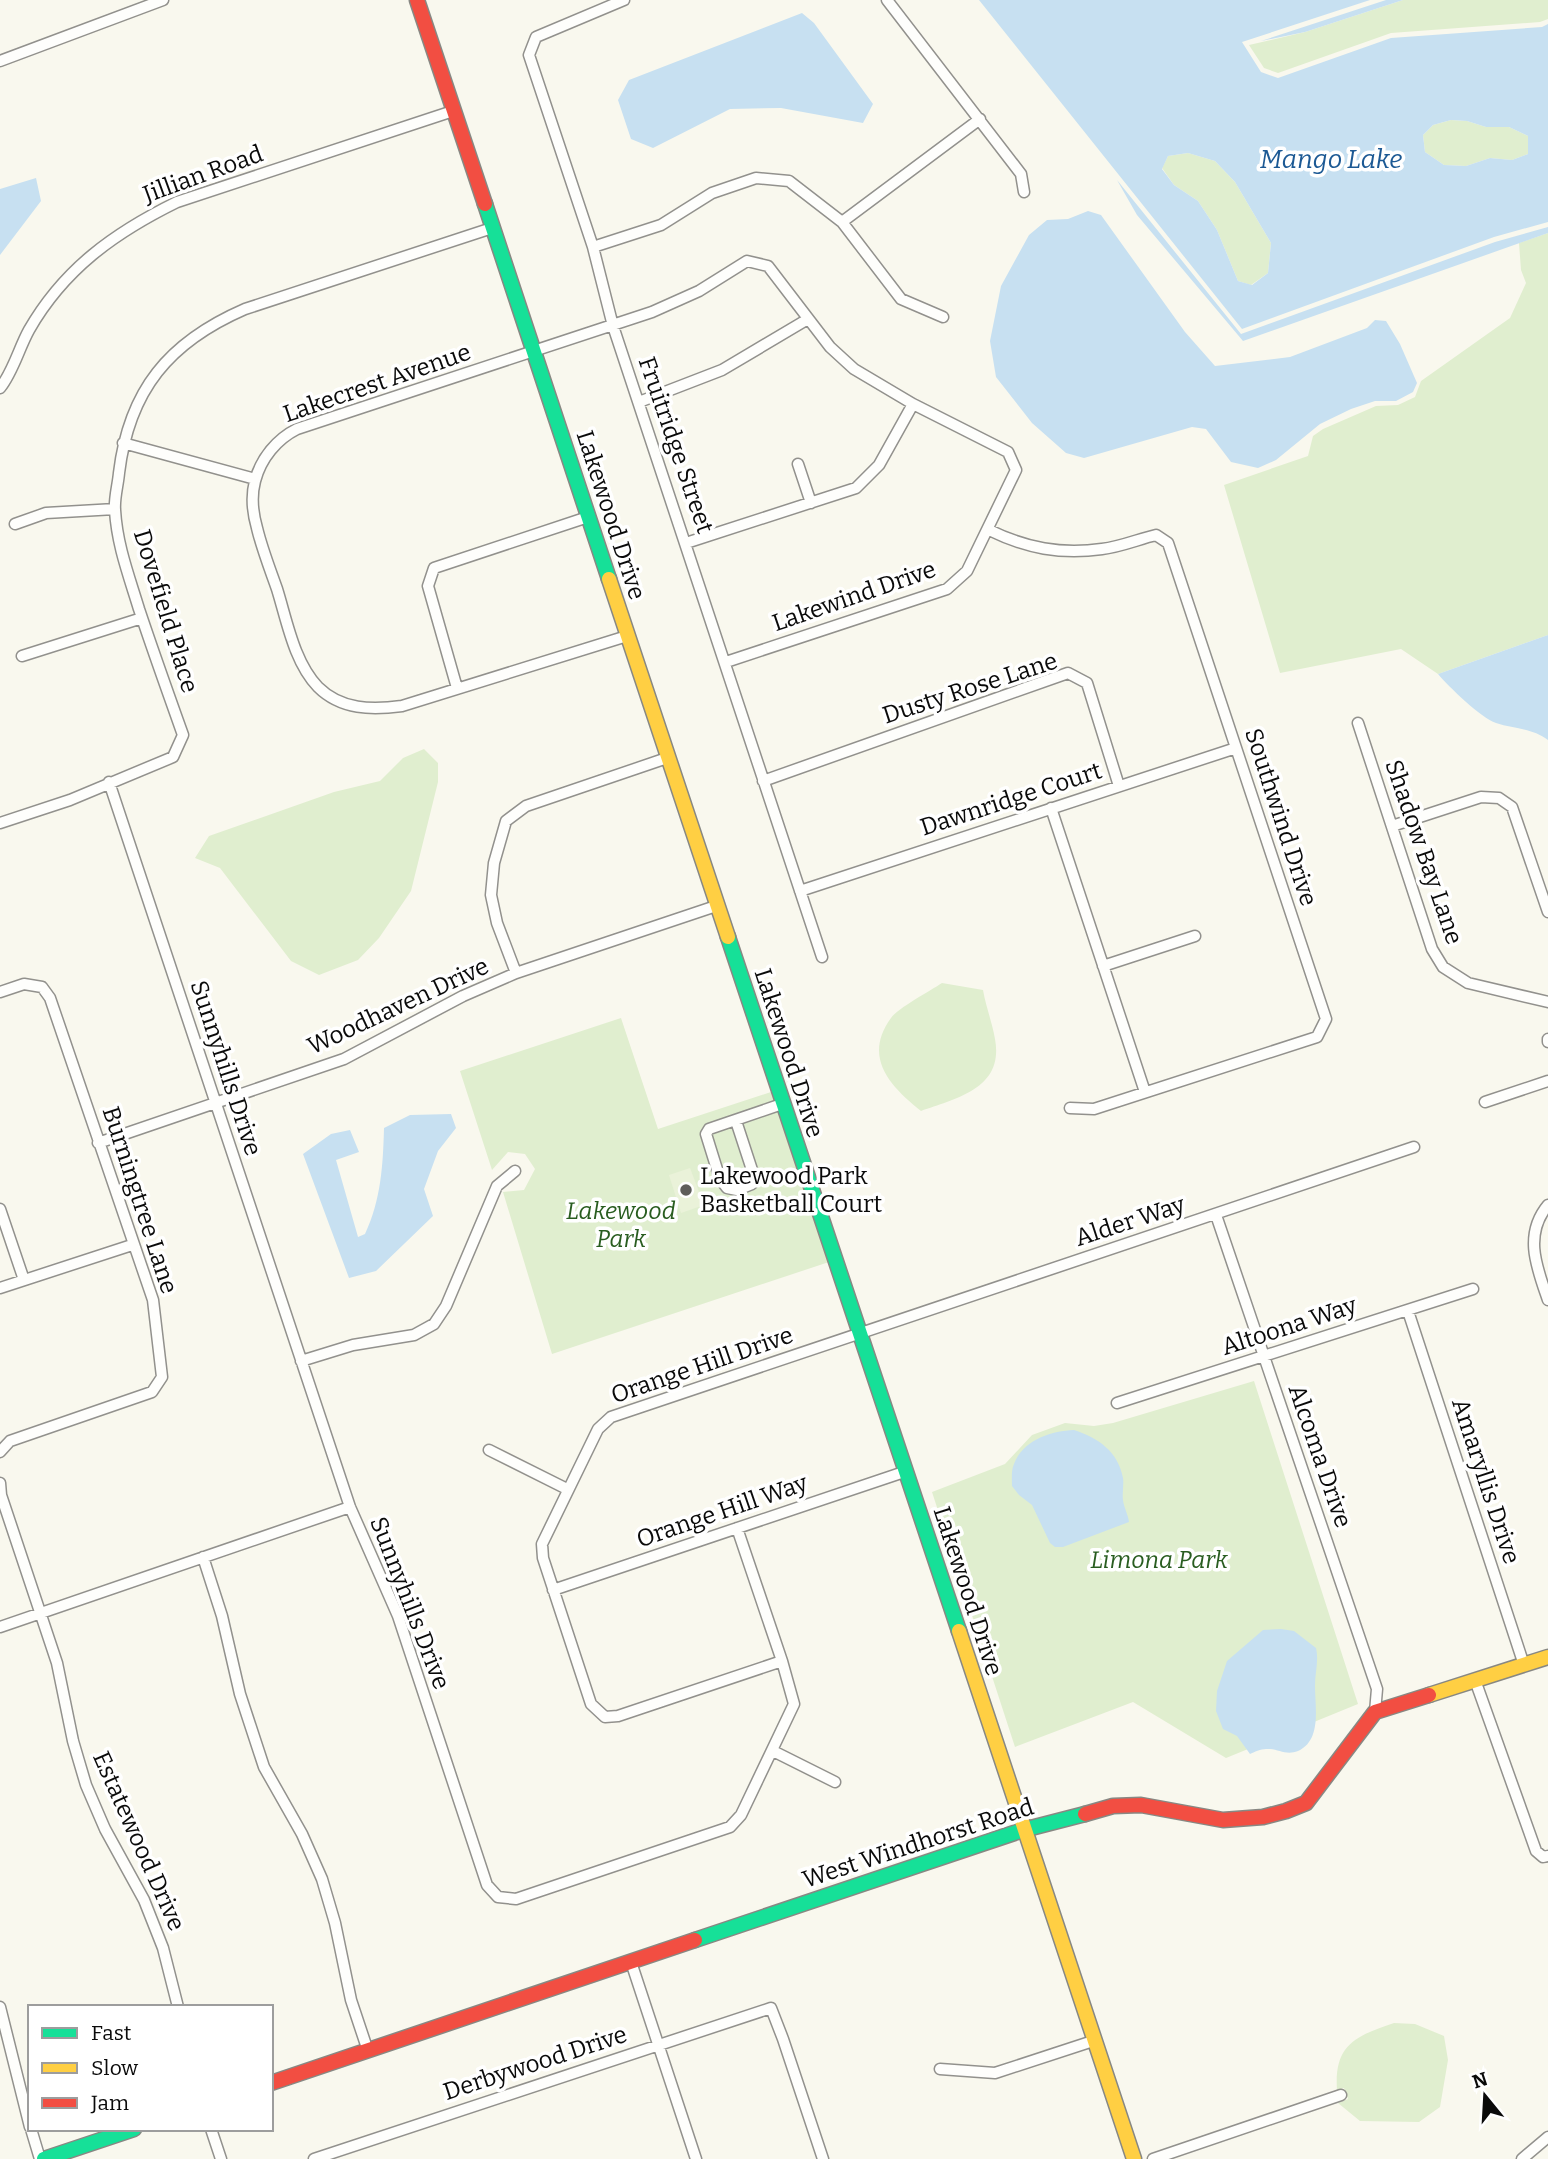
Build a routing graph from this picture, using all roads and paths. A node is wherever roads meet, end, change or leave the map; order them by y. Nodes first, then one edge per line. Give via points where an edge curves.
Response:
1 (163, 0) edge
2 (416, 0) edge
3 (624, 0) edge
4 (887, 0) edge
5 (0, 61) edge
6 (453, 111) junction
7 (980, 119) junction
8 (1024, 192) dead end
9 (842, 222) junction
10 (492, 228) junction
11 (593, 247) junction
12 (943, 317) dead end
13 (808, 319) junction
14 (613, 326) junction
15 (533, 352) junction
16 (0, 388) edge
17 (639, 402) junction
18 (913, 404) junction
19 (123, 443) junction
20 (797, 464) dead end
21 (255, 479) junction
22 (811, 503) junction
23 (115, 509) junction
24 (587, 517) junction
25 (15, 524) dead end
26 (989, 530) junction
27 (687, 543) junction
28 (142, 618) junction
29 (627, 636) junction
30 (22, 656) dead end
31 (726, 662) junction
32 (457, 688) junction
33 (1358, 723) dead end
34 (1236, 748) junction
35 (667, 758) junction
36 (763, 781) junction
37 (108, 782) junction
38 (1119, 786) junction
39 (1051, 808) junction
40 (0, 823) edge
41 (1392, 827) junction
42 (800, 891) junction
43 (716, 906) junction
44 (1548, 912) edge
45 (1195, 936) dead end
46 (822, 957) dead end
47 (1103, 966) junction
48 (516, 973) junction
49 (0, 992) edge
50 (1548, 1002) edge
51 (1548, 1081) edge
52 (1145, 1092) junction
53 (1485, 1102) dead end
54 (216, 1104) junction
55 (782, 1104) junction
56 (1070, 1108) dead end
57 (736, 1121) junction
58 (98, 1143) junction
59 (1414, 1147) dead end
60 (516, 1171) dead end
61 (1548, 1205) edge
62 (0, 1209) edge
63 (1216, 1215) junction
64 (132, 1245) junction
65 (24, 1280) junction
66 (0, 1288) edge
67 (1473, 1289) dead end
68 (1548, 1300) edge
69 (1408, 1311) junction
70 (858, 1334) junction
71 (1264, 1356) junction
72 (301, 1361) junction
73 (1116, 1403) dead end
74 (489, 1450) dead end
75 (0, 1452) edge
76 (904, 1472) junction
77 (0, 1483) edge
78 (568, 1489) junction
79 (350, 1507) junction
80 (737, 1528) junction
81 (203, 1557) junction
82 (553, 1590) junction
83 (40, 1612) junction
84 (0, 1627) edge
85 (1548, 1657) edge
86 (782, 1661) junction
87 (1524, 1665) junction
88 (1475, 1680) junction
89 (1375, 1712) junction
90 (773, 1751) junction
91 (835, 1782) dead end
92 (1023, 1830) junction
93 (1548, 1856) edge
94 (631, 1962) junction
95 (177, 2005) edge
96 (0, 2007) edge
97 (1093, 2041) junction
98 (658, 2044) junction
99 (368, 2051) junction
100 (940, 2069) dead end
101 (273, 2082) edge
102 (1341, 2095) dead end
103 (28, 2120) edge
104 (31, 2131) edge
105 (128, 2131) edge
106 (212, 2131) edge
107 (1548, 2137) edge
108 (42, 2159) edge
109 (221, 2159) edge
110 (314, 2159) edge
111 (696, 2159) edge
112 (823, 2159) edge
113 (1133, 2159) edge
114 (1153, 2159) edge
115 (1522, 2159) edge

1 - 5 street
2 - 6 street, Lakewood Drive
3 - 11 street, Fruitridge Street via 536,37 529,55
4 - 7 street
6 - 10 street, Lakewood Drive
6 - 16 street, Jillian Road via 177,202 135,222 92,253 56,290 29,330
7 - 8 street via 1021,174
7 - 9 street
9 - 11 street via 789,181 756,178 712,192 661,225
9 - 12 street via 901,299
10 - 15 street, Lakewood Drive
10 - 19 street, Dovefield Place via 213,323 182,345 157,373 137,406
11 - 14 street, Fruitridge Street
13 - 14 street, Lakewind Drive via 768,266 747,261 699,291
13 - 17 street via 722,370
13 - 18 street, Lakewind Drive via 854,369
14 - 15 street, Lakewind Drive
14 - 17 street, Fruitridge Street
15 - 21 street, Lakecrest Avenue via 297,429 280,438
15 - 24 street, Lakewood Drive
17 - 27 street, Fruitridge Street
18 - 22 street via 879,465 856,488
18 - 26 street, Lakewind Drive via 1008,452 1016,470
19 - 21 street
19 - 23 street, Dovefield Place
20 - 22 street
21 - 32 street, Lakecrest Avenue via 257,527 299,658 318,687 344,704 374,709 402,706
22 - 27 street
23 - 25 street via 46,513
23 - 28 street, Dovefield Place via 122,557
24 - 29 street, Lakewood Drive
24 - 32 street via 434,568 428,586
26 - 31 street, Lakewind Drive via 967,571 947,589
26 - 34 street, Southwind Drive via 1017,544 1059,551 1103,549 1156,535 1168,543
27 - 31 street, Fruitridge Street
28 - 30 street
28 - 37 street, Dovefield Place via 183,735 173,757
29 - 32 street, Lakecrest Avenue
29 - 35 street, Lakewood Drive
31 - 36 street, Fruitridge Street
33 - 41 street, Shadow Bay Lane
34 - 38 street, Dawnridge Court
34 - 52 street, Southwind Drive via 1325,1019 1317,1037
35 - 43 street, Lakewood Drive
35 - 48 street via 526,806 506,821 491,895
36 - 38 street, Dusty Rose Lane via 1068,673 1087,683
36 - 42 street, Fruitridge Street
37 - 40 street, Dovefield Place
37 - 54 street, Sunnyhills Drive
38 - 39 street, Dawnridge Court
39 - 42 street, Dawnridge Court
39 - 47 street
41 - 44 street via 1481,797 1499,798 1512,807
41 - 50 street, Shadow Bay Lane via 1432,950 1443,967 1468,983
42 - 46 street, Fruitridge Street
43 - 48 street, Woodhaven Drive
43 - 55 street, Lakewood Drive
45 - 47 street
47 - 52 street
48 - 54 street, Woodhaven Drive via 344,1059
49 - 58 street, Burningtree Lane via 24,984 42,987 50,998
51 - 53 street
52 - 56 street, Southwind Drive via 1094,1109
54 - 58 street, Woodhaven Drive
54 - 72 street, Sunnyhills Drive
55 - 57 street
55 - 70 street, Lakewood Drive
57 - 57 street via 706,1134 720,1179 727,1188 737,1190 752,1185 754,1177
58 - 64 street, Burningtree Lane
59 - 63 street, Alder Way
60 - 72 street via 497,1186 434,1324 414,1335 353,1345
61 - 68 street via 1534,1230 1534,1258
62 - 65 street
63 - 70 street, Alder Way
63 - 71 street, Alcoma Drive
64 - 65 street
64 - 75 street, Burningtree Lane via 153,1300 162,1377 152,1392 10,1441
65 - 66 street
67 - 69 street, Altoona Way
69 - 71 street, Altoona Way
69 - 87 street, Amaryllis Drive
70 - 76 street, Lakewood Drive
70 - 78 street, Orange Hill Drive via 611,1417 598,1429
71 - 73 street, Altoona Way
71 - 89 street, Alcoma Drive via 1377,1689
72 - 79 street, Sunnyhills Drive
74 - 78 street
76 - 80 street, Orange Hill Way
76 - 92 street, Lakewood Drive
77 - 83 street
78 - 82 street, Orange Hill Drive via 542,1544
79 - 81 street
79 - 90 street, Sunnyhills Drive via 398,1616 487,1885 498,1897 516,1899 730,1827 741,1815
80 - 82 street, Orange Hill Way
80 - 86 street, Sunnyhills Drive
81 - 83 street
81 - 99 street via 264,1767 322,1879
82 - 86 street, Orange Hill Drive via 591,1704 605,1717
83 - 84 street
83 - 95 street, Estatewood Drive via 86,1786 144,1900 163,1948
85 - 87 street
86 - 90 street, Sunnyhills Drive via 794,1704
87 - 88 street
88 - 89 street
88 - 93 street via 1536,1852
89 - 92 street, West Windhorst Road via 1306,1803 1286,1811 1223,1820 1141,1805 1113,1806
90 - 91 street
92 - 94 street, West Windhorst Road
92 - 97 street, Lakewood Drive
94 - 98 street
94 - 99 street, West Windhorst Road
96 - 103 street
97 - 100 street via 995,2073
97 - 113 street, Lakewood Drive
98 - 110 street, Derbywood Drive
98 - 111 street
98 - 112 street, Derbywood Drive via 771,2008
99 - 101 street, West Windhorst Road
102 - 114 street
104 - 108 street
105 - 108 street
106 - 109 street
107 - 115 street

